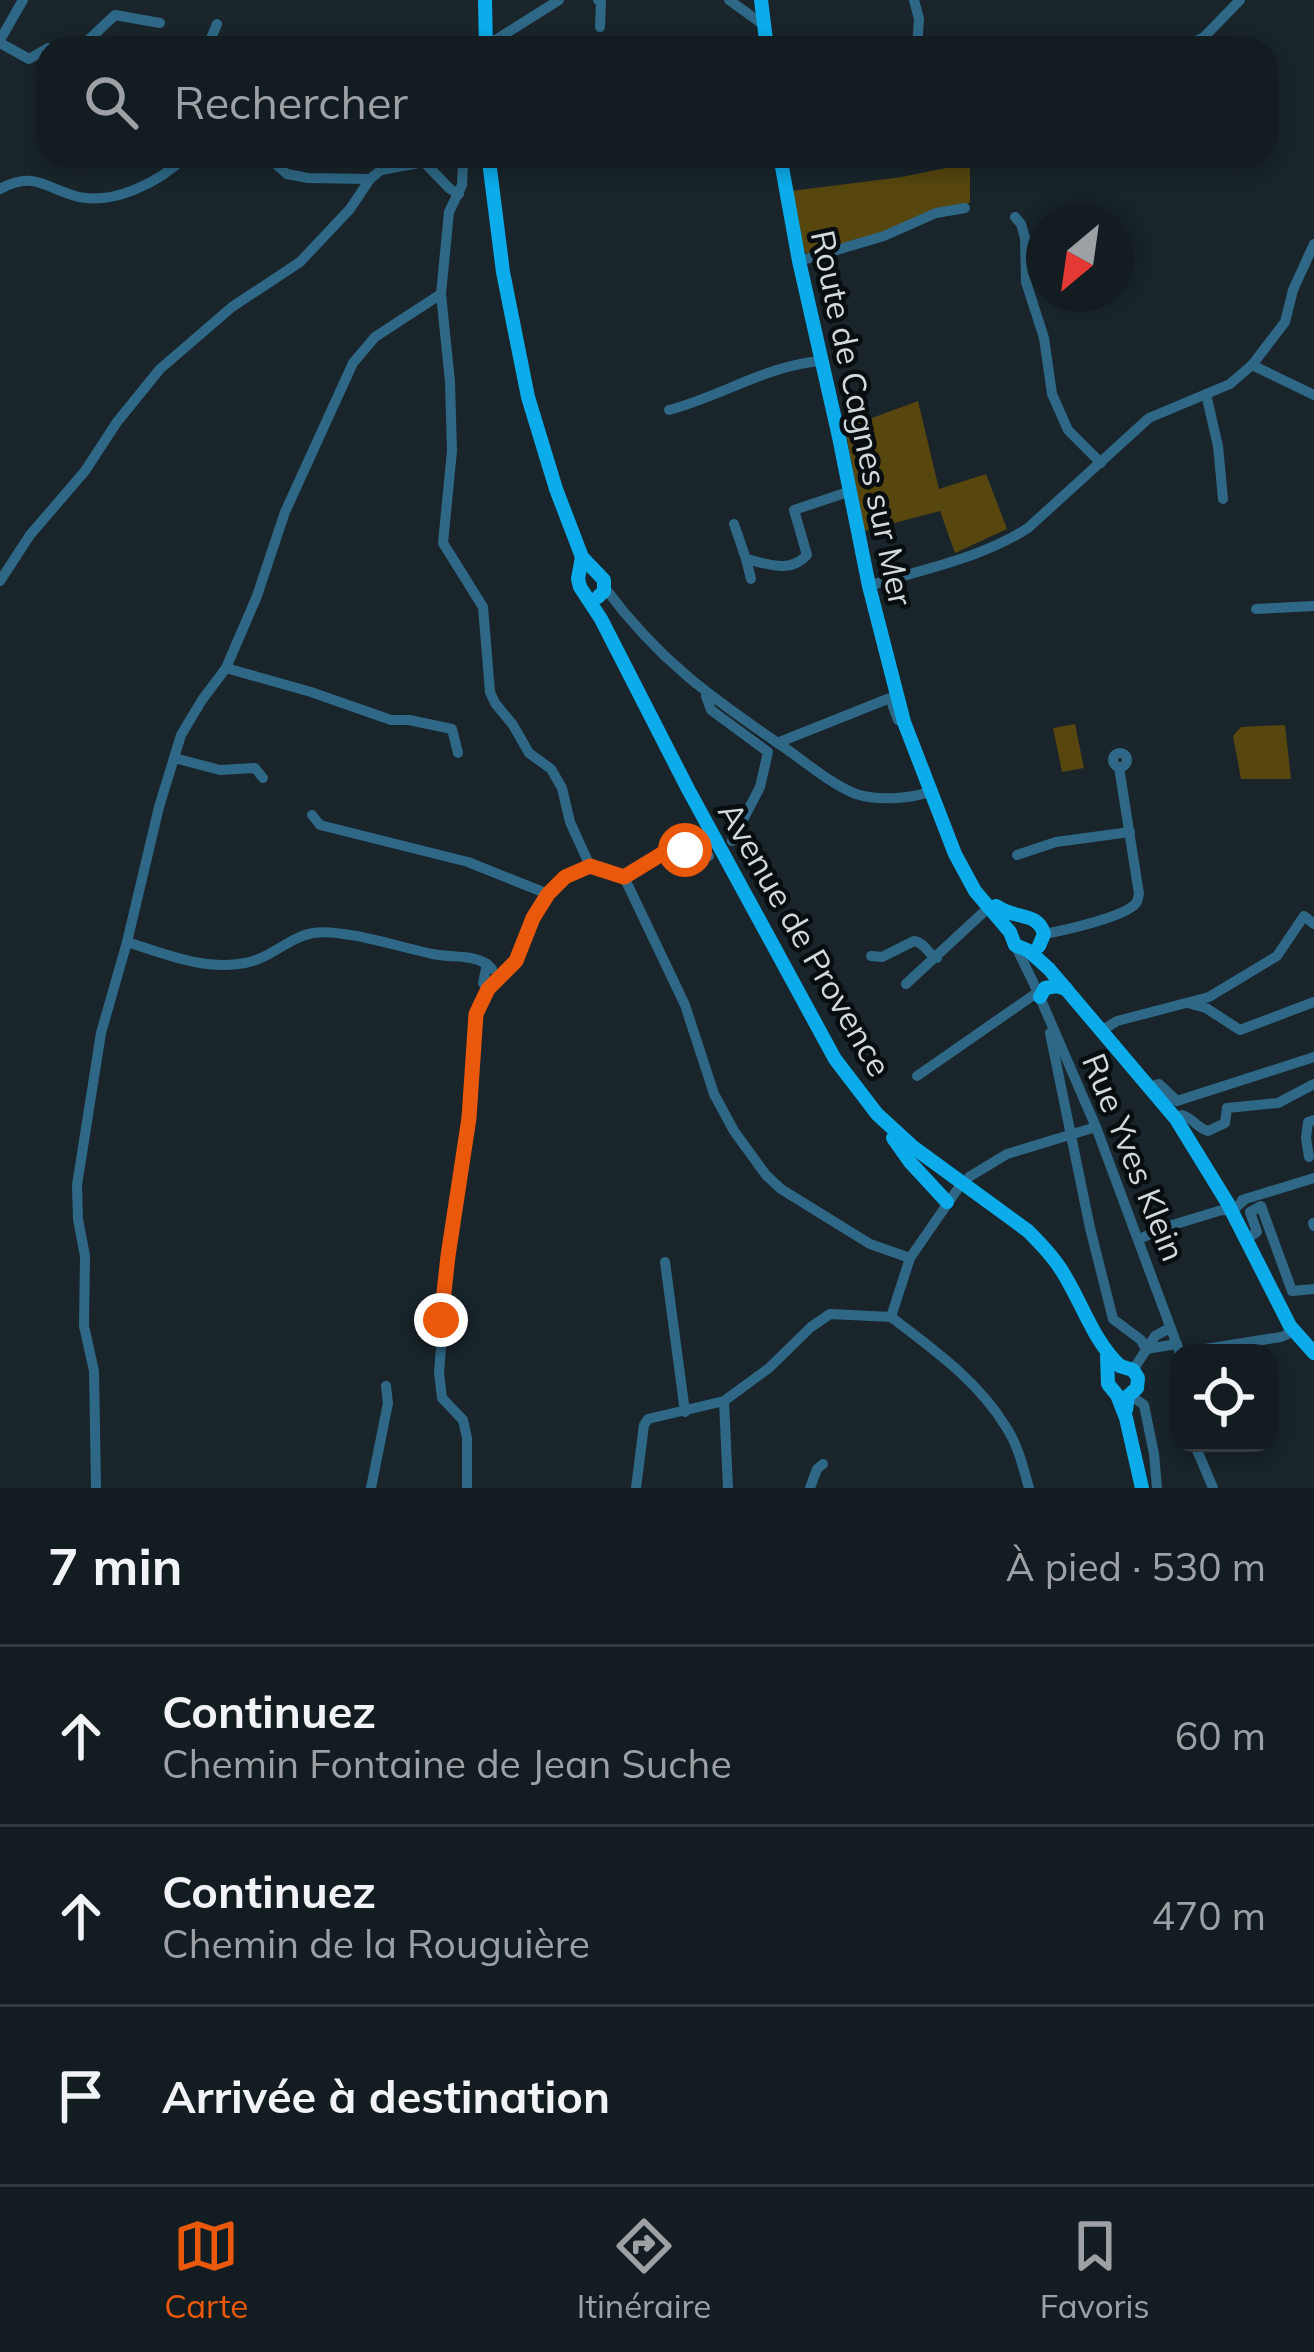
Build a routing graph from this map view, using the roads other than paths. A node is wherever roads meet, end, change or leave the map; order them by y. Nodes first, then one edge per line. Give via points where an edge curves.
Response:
1 (23, 0) edge
2 (485, 0) edge
3 (559, 0) edge
4 (596, 0) edge
5 (728, 0) edge
6 (761, 0) edge
7 (914, 0) edge
8 (1240, 0) edge
9 (584, 1) edge
10 (160, 22) dead end
11 (217, 24) dead end
12 (765, 26) junction
13 (600, 27) dead end
14 (93, 36) edge
15 (212, 36) edge
16 (485, 36) edge
17 (502, 36) edge
18 (766, 36) edge
19 (917, 36) edge
20 (1205, 36) edge
21 (0, 41) edge
22 (36, 55) edge
23 (172, 168) edge
24 (280, 168) edge
25 (394, 168) edge
26 (429, 168) edge
27 (464, 168) edge
28 (490, 168) edge
29 (782, 168) edge
30 (370, 179) junction
31 (0, 189) edge
32 (459, 194) junction
33 (965, 208) dead end
34 (1015, 217) dead end
35 (1314, 244) edge
36 (799, 260) junction
37 (442, 294) junction
38 (821, 361) junction
39 (1252, 364) junction
40 (1205, 394) junction
41 (1314, 395) edge
42 (669, 410) dead end
43 (1101, 464) junction
44 (850, 491) junction
45 (1223, 499) dead end
46 (734, 524) dead end
47 (746, 559) junction
48 (584, 566) junction
49 (751, 579) dead end
50 (0, 581) edge
51 (868, 586) junction
52 (601, 594) junction
53 (1314, 606) edge
54 (1256, 609) dead end
55 (226, 668) junction
56 (704, 692) junction
57 (907, 721) junction
58 (777, 743) junction
59 (920, 743) junction
60 (458, 753) dead end
61 (174, 758) junction
62 (1119, 767) dead end
63 (263, 778) dead end
64 (928, 787) junction
65 (312, 815) dead end
66 (1130, 832) junction
67 (732, 841) dead end
68 (1017, 854) dead end
69 (709, 856) dead end
70 (590, 866) junction
71 (971, 872) junction
72 (624, 877) junction
73 (548, 894) junction
74 (988, 908) junction
75 (1022, 918) junction
76 (1314, 924) edge
77 (127, 942) junction
78 (1028, 942) junction
79 (871, 956) dead end
80 (937, 958) junction
81 (487, 964) junction
82 (499, 976) junction
83 (906, 984) dead end
84 (488, 989) junction
85 (1066, 989) junction
86 (1041, 999) junction
87 (1314, 1002) edge
88 (1188, 1004) junction
89 (1101, 1031) junction
90 (1059, 1054) junction
91 (1314, 1058) edge
92 (917, 1076) dead end
93 (1314, 1084) edge
94 (1149, 1087) junction
95 (877, 1114) junction
96 (1176, 1119) junction
97 (1314, 1120) edge
98 (1096, 1127) junction
99 (1070, 1135) junction
100 (1309, 1157) dead end
101 (969, 1177) dead end
102 (1314, 1178) edge
103 (952, 1196) joint
104 (1229, 1206) junction
105 (1139, 1239) junction
106 (1246, 1239) junction
107 (910, 1258) junction
108 (665, 1262) dead end
109 (1314, 1289) edge
110 (891, 1317) junction
111 (1170, 1328) junction
112 (1294, 1331) junction
113 (1177, 1344) edge
114 (1222, 1344) edge
115 (1146, 1349) junction
116 (1170, 1350) edge
117 (1314, 1353) edge
118 (1121, 1370) junction
119 (386, 1386) dead end
120 (1130, 1398) junction
121 (724, 1401) junction
122 (685, 1412) junction
123 (1198, 1452) edge
124 (823, 1464) dead end
125 (96, 1488) edge
126 (371, 1488) edge
127 (467, 1488) edge
128 (637, 1488) edge
129 (728, 1488) edge
130 (810, 1488) edge
131 (1029, 1488) edge
132 (1142, 1488) edge
133 (1157, 1488) edge
134 (1213, 1488) edge

1 - 21 street
2 - 16 main road
3 - 17 street
4 - 9 street
4 - 13 street
5 - 12 street
6 - 12 main road
7 - 19 street
8 - 20 street
10 - 14 street via 115,15
11 - 15 street
12 - 18 main road
21 - 22 street via 29,59
23 - 31 street via 97,199 24,179
24 - 30 street via 308,178
25 - 30 street
26 - 32 street
27 - 32 street
28 - 48 main road via 520,364
29 - 36 main road, Route de Cagnes sur Mer
30 - 50 street via 320,244 160,369
32 - 37 street via 449,212
33 - 36 street
34 - 43 street via 1052,394 1068,430
35 - 39 street via 1285,322
36 - 38 main road, Route de Cagnes sur Mer
37 - 55 street via 376,337 353,363
37 - 70 street via 452,451 443,543 483,607 495,703 562,788
38 - 42 street
38 - 44 main road, Route de Cagnes sur Mer
39 - 40 street
39 - 41 street
40 - 43 street via 1149,418
40 - 45 street
43 - 51 street via 1013,538
44 - 47 street via 794,510 807,555 801,561 782,567
44 - 51 main road, Route de Cagnes sur Mer
46 - 47 street
47 - 49 street
48 - 52 main road via 599,572
48 - 52 main road, Avenue de Provence via 578,579
51 - 57 main road, Route de Cagnes sur Mer
52 - 56 street
52 - 95 main road, Avenue de Provence via 601,619 688,789 835,1059
53 - 54 street
55 - 60 street via 391,721 452,729
55 - 61 street
56 - 58 street
56 - 67 street via 711,710 768,752
57 - 58 street via 899,723 890,698
57 - 59 main road, Route de Cagnes sur Mer
57 - 64 main road, Route de Cagnes sur Mer
58 - 64 street via 855,794 902,796
59 - 64 main road
59 - 71 main road, Route de Cagnes sur Mer
61 - 63 street via 220,770 255,768
61 - 77 street
62 - 66 street
64 - 71 street
64 - 74 main road, Route de Cagnes sur Mer
65 - 73 street via 320,825 468,862
66 - 68 street
66 - 78 street via 1136,904
69 - 72 street via 670,849
70 - 72 street
70 - 73 street
71 - 75 main road, Route de Cagnes sur Mer via 998,908
72 - 107 street via 685,1005 713,1094 755,1160 782,1189 870,1244
73 - 82 street via 516,961
74 - 78 main road, Route de Cagnes sur Mer
74 - 80 street
75 - 78 main road via 1016,921
75 - 78 main road, Route de Cagnes sur Mer via 1040,922
76 - 88 street via 1304,916 1277,956
77 - 81 street via 207,965 250,963 320,932
77 - 125 street via 100,1033 77,1185
78 - 85 main road
78 - 86 street via 1027,968
79 - 80 street via 914,941
80 - 83 street
81 - 82 street
81 - 84 street
82 - 84 street
84 - 127 street via 476,1014 441,1320 439,1388 464,1420
85 - 86 main road via 1045,988
85 - 89 main road
86 - 90 street
86 - 92 street
87 - 88 street via 1240,1030
88 - 89 street
89 - 94 main road
90 - 98 street, Rue Yves Klein
90 - 99 street
91 - 94 street via 1177,1101 1159,1084
93 - 96 street via 1278,1102 1228,1108 1225,1123 1208,1131 1190,1117
94 - 96 main road
95 - 103 main road via 910,1162
95 - 118 main road, Avenue de Provence via 1045,1247
96 - 104 main road
97 - 100 street
98 - 99 street
98 - 105 street, Rue Yves Klein
99 - 101 street via 990,1161
99 - 115 street via 1113,1319
102 - 104 street
103 - 107 street
104 - 105 street
104 - 106 main road
105 - 111 street, Rue Yves Klein
106 - 109 street via 1257,1232 1250,1212 1261,1206 1292,1291
106 - 112 main road
107 - 110 street
108 - 122 street
110 - 121 street via 830,1314
110 - 131 street via 991,1407 1013,1439
111 - 113 street, Rue Yves Klein
111 - 115 street
112 - 114 street
112 - 117 main road
115 - 116 street
115 - 118 street
118 - 120 main road via 1138,1383
118 - 120 main road via 1108,1384
119 - 126 street
120 - 132 main road via 1126,1418
120 - 133 street via 1154,1454
121 - 122 street
121 - 129 street
122 - 128 street via 644,1425
123 - 134 street
124 - 130 street

